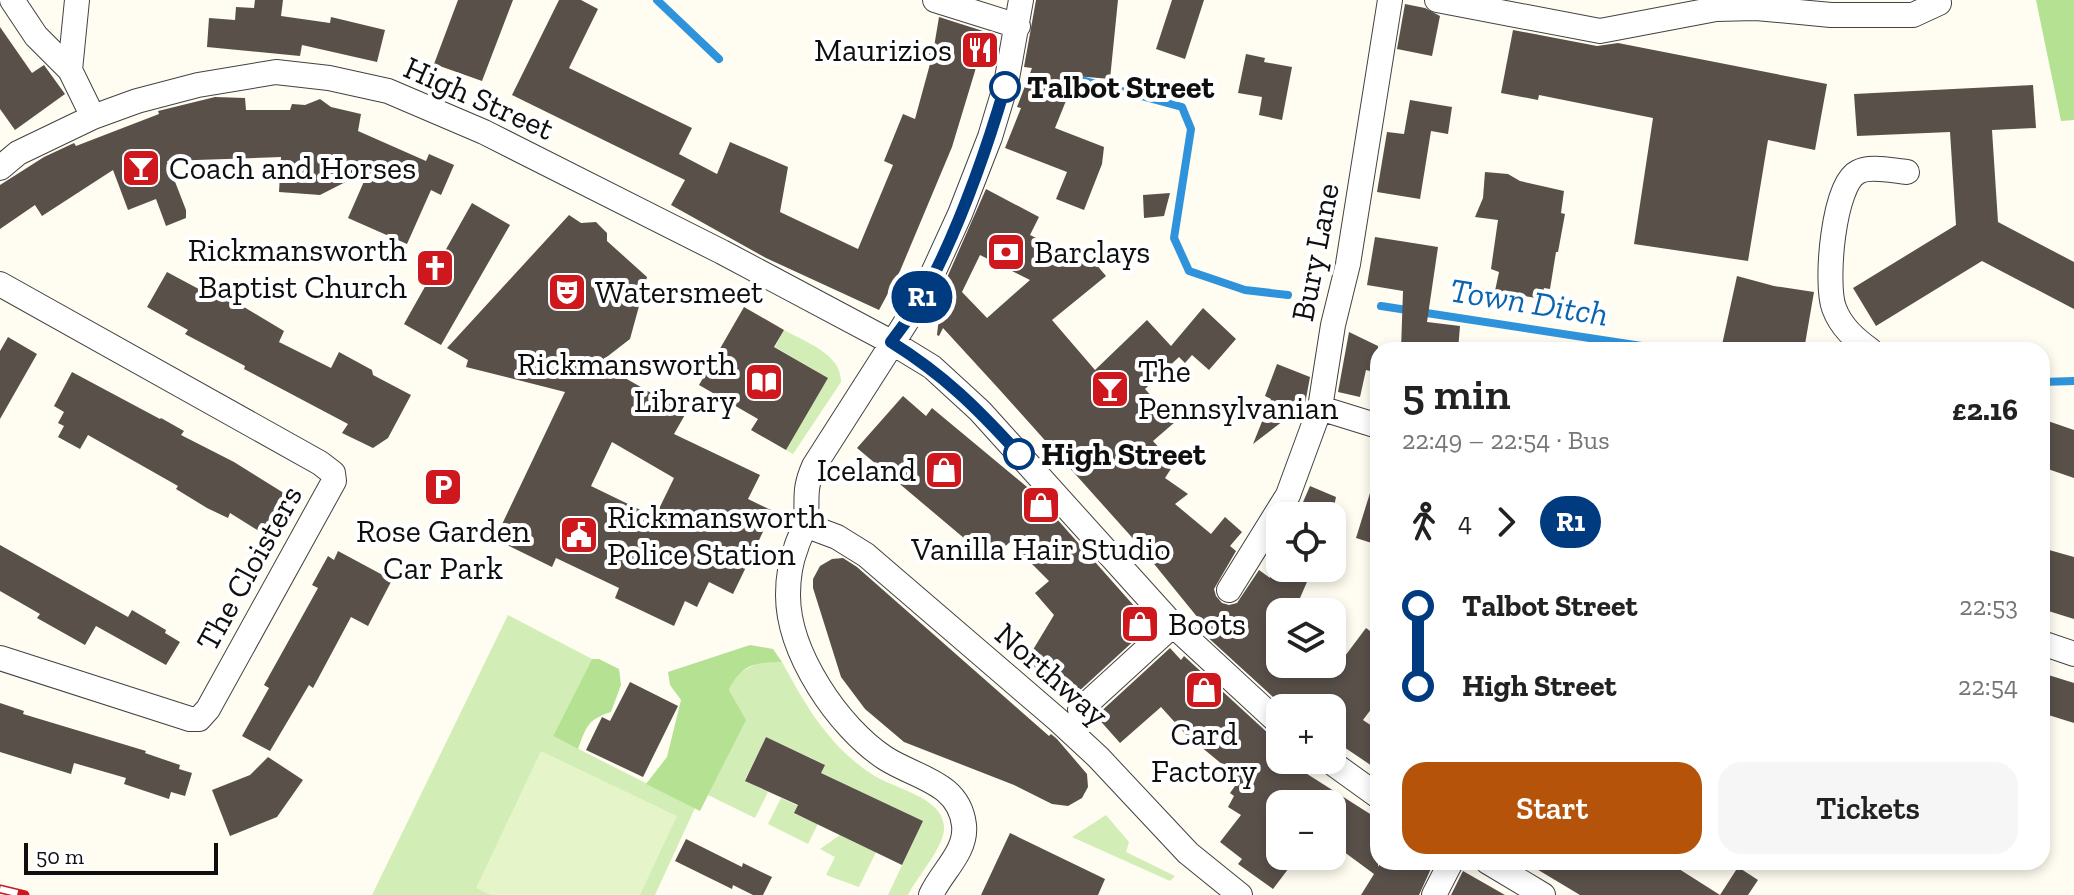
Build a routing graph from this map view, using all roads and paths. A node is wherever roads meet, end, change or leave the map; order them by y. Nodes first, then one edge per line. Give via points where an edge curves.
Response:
1 (12, 0) edge
2 (77, 0) edge
3 (935, 0) edge
4 (1021, 0) edge
5 (1390, 0) edge
6 (1437, 0) edge
7 (1939, 3) dead end
8 (1018, 26) junction
9 (70, 70) junction
10 (93, 117) junction
11 (0, 168) edge
12 (1907, 172) dead end
13 (0, 284) edge
14 (891, 342) junction
15 (1860, 342) edge
16 (1320, 408) junction
17 (1370, 424) edge
18 (805, 525) junction
19 (1229, 590) dead end
20 (1173, 625) junction
21 (2050, 646) edge
22 (2074, 654) edge
23 (0, 658) edge
24 (1080, 710) dead end
25 (1266, 711) edge
26 (1346, 773) edge
27 (1370, 790) edge
28 (1447, 870) edge
29 (1501, 870) edge
30 (931, 895) edge
31 (1240, 895) edge
32 (1434, 895) edge
33 (1543, 895) edge

1 - 9 street via 36,36
2 - 9 street
3 - 8 street
4 - 8 street
5 - 16 street, Bury Lane
6 - 7 street via 1600,31 1716,9 1913,15
8 - 14 street via 990,137 960,214 922,297
9 - 10 street
10 - 11 street, High Street via 18,153
10 - 14 street, High Street via 198,85 276,72 388,91 584,181
12 - 15 street via 1856,172 1840,204 1830,266 1832,304
13 - 23 street, The Cloisters via 320,463 333,473 334,481 199,719
14 - 18 street via 814,466 804,495
14 - 20 street, High Street via 932,367 980,411
16 - 17 street
16 - 19 street, Bury Lane via 1288,495
18 - 30 street via 789,568 788,600 811,674 837,712 884,757 951,793 960,809 962,841
18 - 31 street, Northway via 866,555 1058,720 1188,853
20 - 24 street
20 - 25 street, High Street
21 - 22 street
26 - 27 street
28 - 32 street
29 - 33 street

